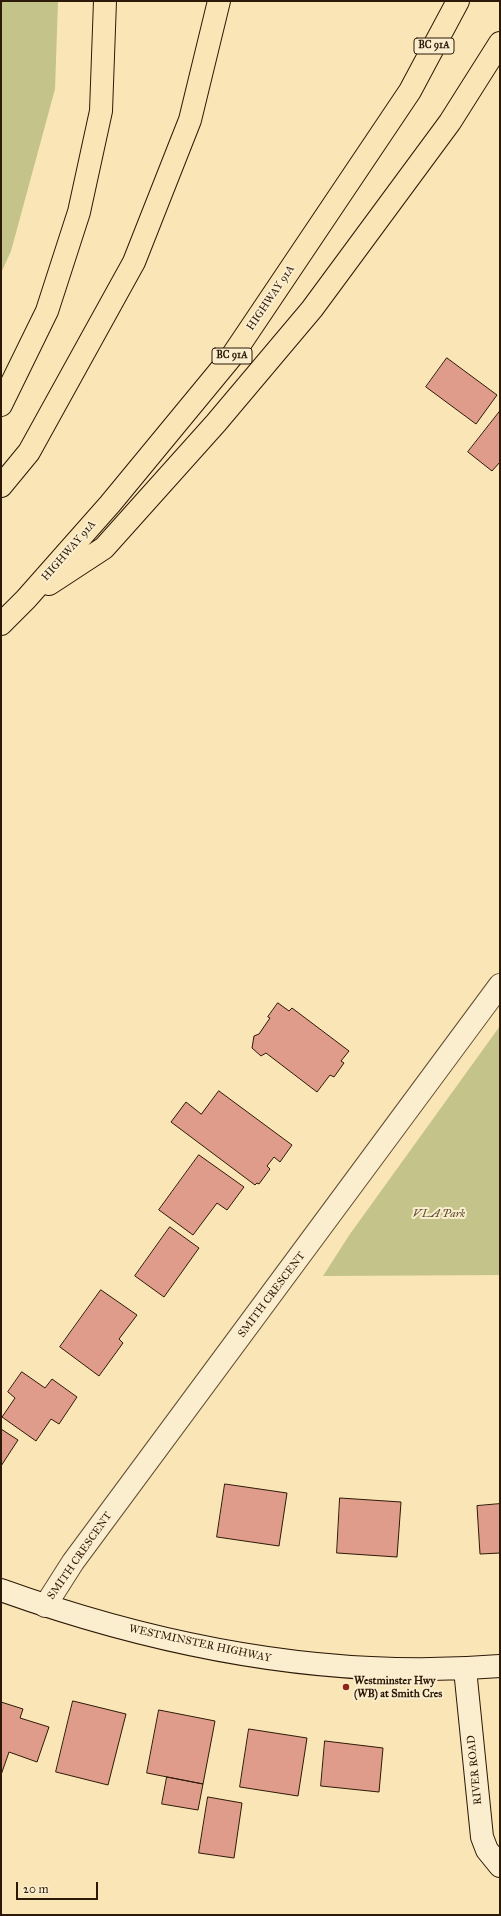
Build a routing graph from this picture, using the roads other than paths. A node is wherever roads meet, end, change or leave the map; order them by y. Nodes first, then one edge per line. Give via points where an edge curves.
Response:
1 (105, 1) edge
2 (219, 1) edge
3 (458, 1) edge
4 (500, 43) edge
5 (1, 405) edge
6 (1, 486) edge
7 (26, 599) junction
8 (1, 624) edge
9 (500, 985) edge
10 (1, 1590) edge
11 (45, 1606) junction
12 (500, 1666) edge
13 (465, 1669) junction
14 (500, 1866) edge

1 - 5 highway via 101,111 79,212 47,311
2 - 6 highway via 190,120 134,262 29,452
3 - 7 highway, HIGHWAY 91A / BC 91A via 410,91 232,356 110,504
4 - 7 highway via 450,122 312,309 216,423 104,548
7 - 8 highway, HIGHWAY 91A / BC 91A
9 - 11 street, SMITH CRESCENT via 73,1562
10 - 11 street, WESTMINSTER HIGHWAY
11 - 13 street, WESTMINSTER HIGHWAY via 144,1634 253,1657 348,1667
12 - 13 street, WESTMINSTER HIGHWAY
13 - 14 street, RIVER ROAD via 482,1837 487,1850

